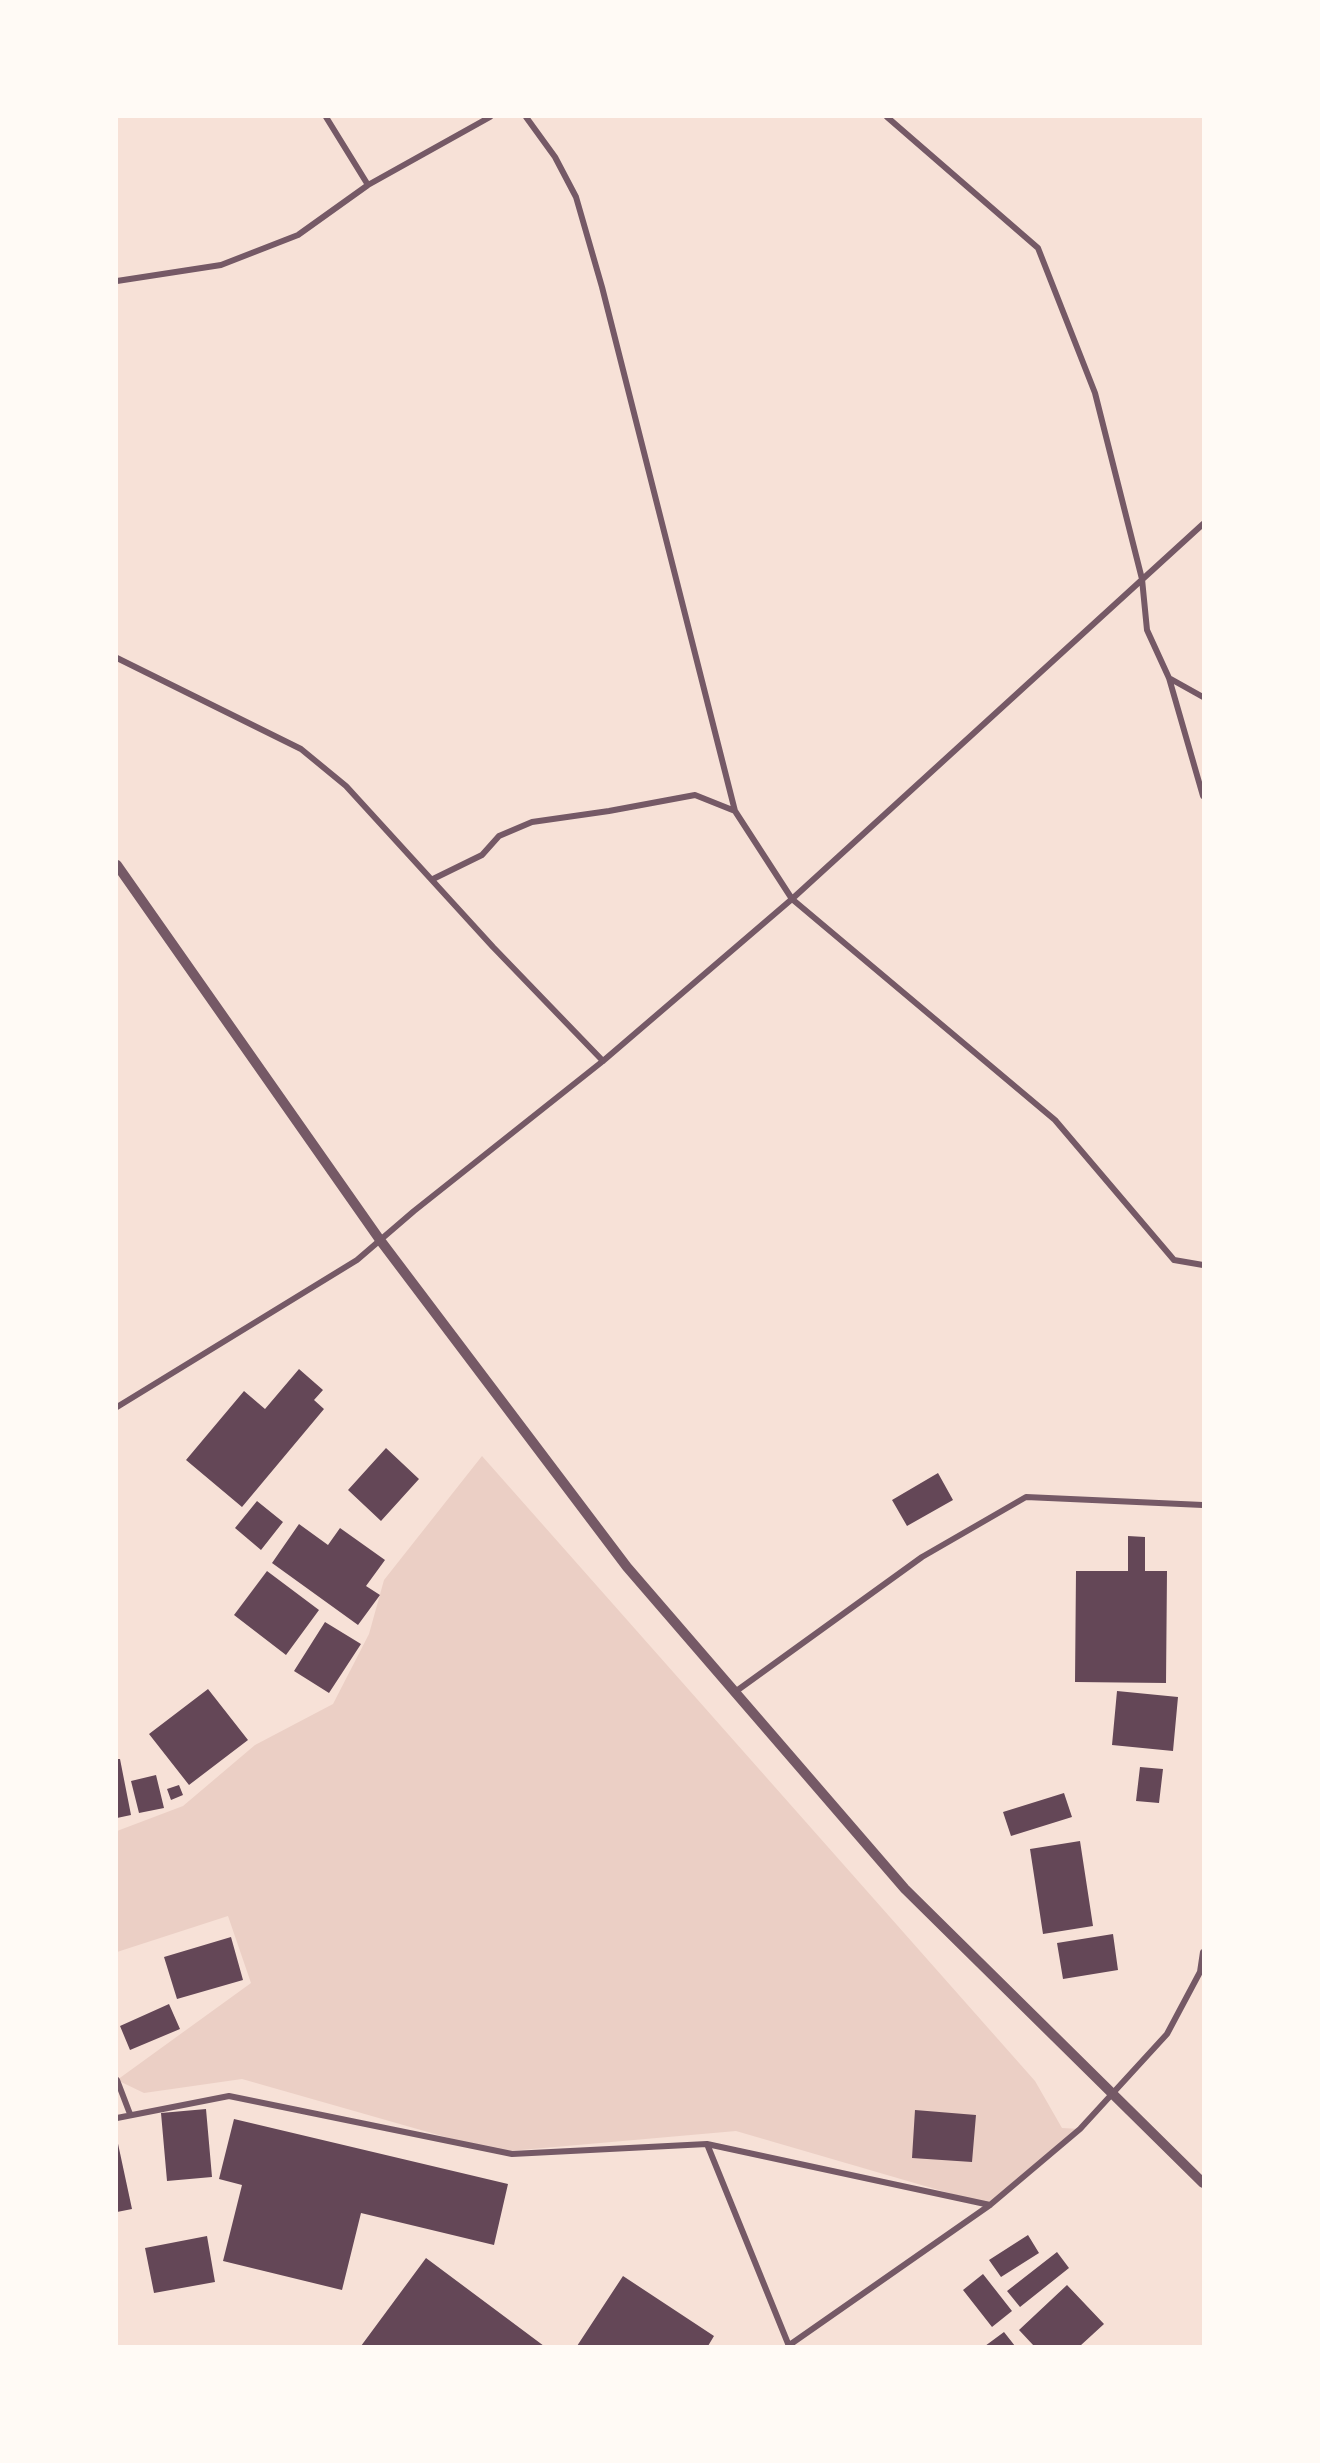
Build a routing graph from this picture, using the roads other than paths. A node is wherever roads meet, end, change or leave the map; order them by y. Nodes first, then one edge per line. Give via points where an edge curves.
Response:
1 (326, 117) edge
2 (490, 117) edge
3 (526, 117) edge
4 (887, 117) edge
5 (368, 185) junction
6 (117, 281) edge
7 (1203, 524) edge
8 (1142, 579) junction
9 (117, 658) edge
10 (1169, 678) junction
11 (1203, 697) edge
12 (1203, 796) edge
13 (735, 811) junction
14 (117, 866) edge
15 (433, 879) junction
16 (792, 899) junction
17 (603, 1061) junction
18 (380, 1240) junction
19 (1203, 1265) edge
20 (117, 1407) edge
21 (1203, 1505) edge
22 (735, 1692) junction
23 (1203, 1952) edge
24 (117, 2080) edge
25 (1112, 2095) junction
26 (130, 2114) junction
27 (117, 2118) edge
28 (707, 2144) junction
29 (1203, 2183) edge
30 (990, 2205) junction
31 (789, 2346) edge

1 - 5 street
2 - 5 street
3 - 13 street via 555,157 576,197
4 - 8 street via 1038,248 1095,393
5 - 6 street via 298,235 221,265
7 - 8 street
8 - 10 street via 1147,630
8 - 16 street
9 - 15 street via 301,749 346,786
10 - 11 street
10 - 12 street
13 - 15 street via 695,795 532,822 499,836 482,855
13 - 16 street
14 - 18 street
15 - 17 street
16 - 17 street
16 - 19 street via 1055,1120 1174,1260
17 - 18 street
18 - 20 street via 357,1260
18 - 22 street via 627,1567
21 - 22 street via 1026,1497 922,1557
22 - 25 street via 905,1889
23 - 25 street via 1200,1972 1167,2034
24 - 26 street
25 - 29 street
25 - 30 street via 1080,2129
26 - 27 street
26 - 28 street via 229,2096 512,2154
28 - 30 street
28 - 31 street
30 - 31 street

